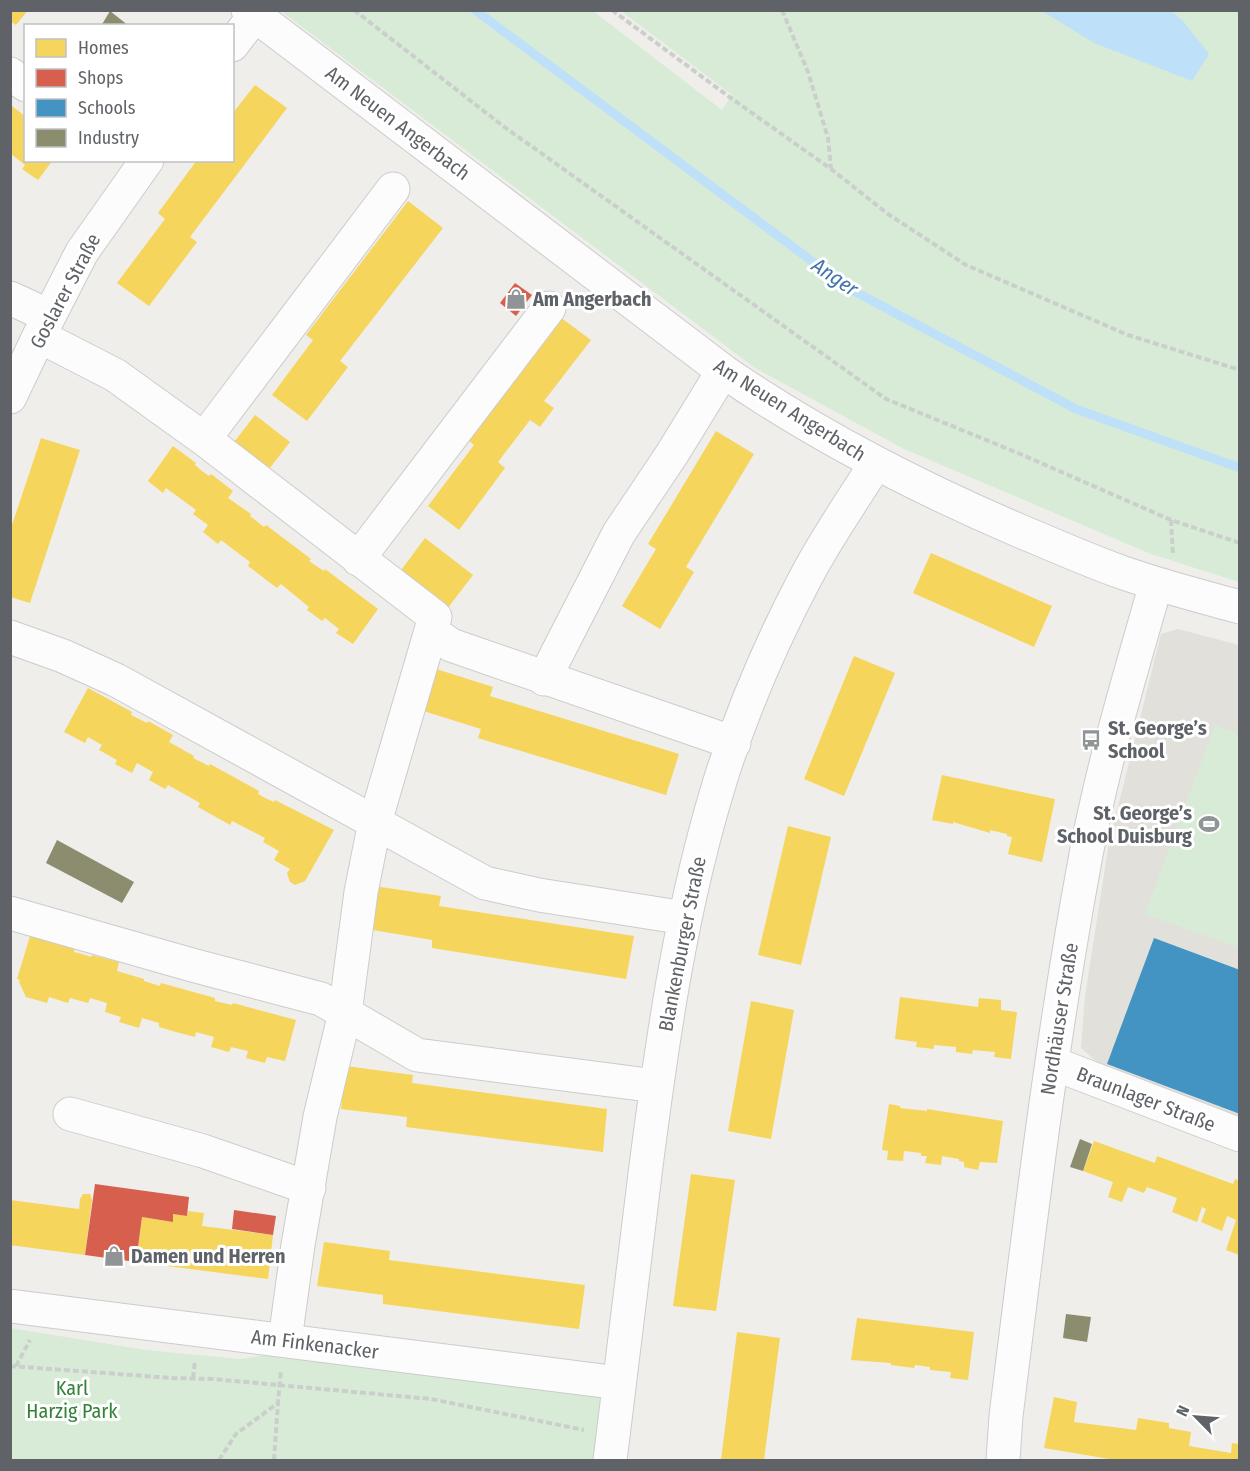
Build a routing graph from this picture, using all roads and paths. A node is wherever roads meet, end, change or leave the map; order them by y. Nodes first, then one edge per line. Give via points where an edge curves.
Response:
1 (354, 10) edge
2 (612, 10) edge
3 (782, 10) edge
4 (252, 13) edge
5 (234, 42) edge
6 (10, 74) edge
7 (24, 84) edge
8 (138, 164) edge
9 (831, 169) junction
10 (393, 189) dead end
11 (10, 298) edge
12 (549, 308) dead end
13 (44, 326) junction
14 (1239, 370) edge
15 (723, 371) junction
16 (10, 397) edge
17 (204, 439) junction
18 (876, 463) junction
19 (1239, 543) edge
20 (358, 559) junction
21 (1156, 584) junction
22 (1239, 607) edge
23 (431, 631) junction
24 (10, 637) edge
25 (544, 679) junction
26 (734, 743) junction
27 (375, 822) junction
28 (10, 913) edge
29 (685, 918) junction
30 (345, 1013) junction
31 (1052, 1063) junction
32 (656, 1086) junction
33 (70, 1114) dead end
34 (1239, 1135) edge
35 (309, 1188) junction
36 (10, 1306) edge
37 (285, 1340) junction
38 (10, 1366) edge
39 (619, 1383) junction
40 (279, 1384) junction
41 (278, 1403) junction
42 (611, 1447) edge
43 (219, 1461) edge
44 (274, 1461) edge
45 (1003, 1461) edge

1 - 19 path via 503,126 886,399 1171,520
2 - 9 path
3 - 9 path via 808,72 825,127
4 - 5 street
4 - 15 street, Am Neuen Angerbach
6 - 7 street
8 - 13 street, Goslarer Straße via 82,252
9 - 14 path via 888,214 966,265 1128,335
10 - 17 street
11 - 13 street
12 - 20 street
13 - 16 street, Goslarer Straße
13 - 17 street
15 - 18 street, Am Neuen Angerbach via 755,394
15 - 25 street via 619,533
17 - 20 street
18 - 21 street, Am Neuen Angerbach via 1002,523
18 - 26 street, Blankenburger Straße via 808,573 764,665
20 - 23 street via 435,616
21 - 22 street, Am Neuen Angerbach
21 - 31 street, Nordhäuser Straße via 1086,858
23 - 25 street via 451,645
23 - 27 street
24 - 27 street via 117,680
25 - 26 street
26 - 29 street, Blankenburger Straße via 701,848
27 - 29 street via 484,883
27 - 30 street
28 - 30 street via 321,999
29 - 32 street, Blankenburger Straße
30 - 32 street via 417,1055
30 - 35 street via 320,1117
31 - 34 street, Braunlager Straße
31 - 45 street, Nordhäuser Straße
32 - 39 street, Blankenburger Straße
33 - 35 street via 202,1150
35 - 37 street
36 - 37 street, Am Finkenacker
37 - 39 street, Am Finkenacker
38 - 40 path
39 - 42 street, Blankenburger Straße
40 - 41 path
40 - 42 path via 431,1398 591,1431
41 - 43 path via 236,1434
41 - 44 path

